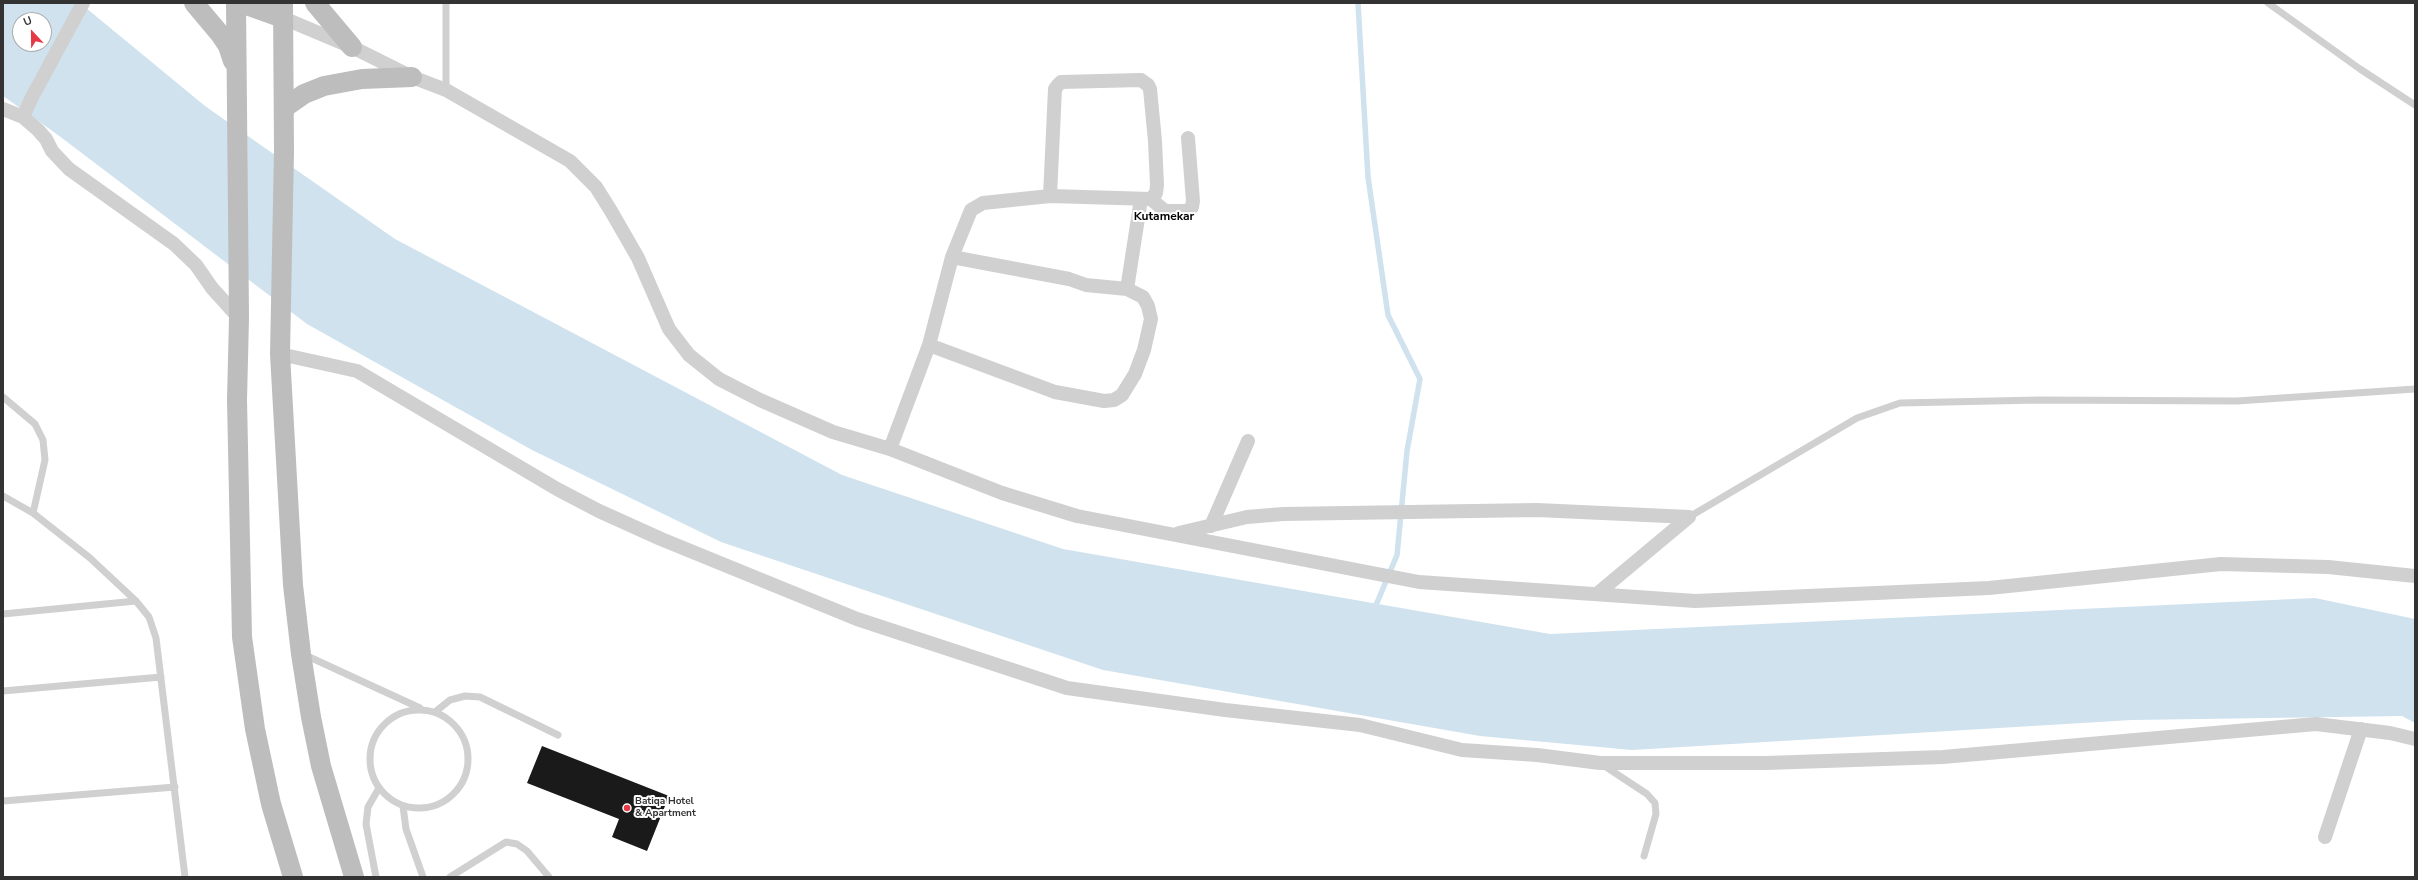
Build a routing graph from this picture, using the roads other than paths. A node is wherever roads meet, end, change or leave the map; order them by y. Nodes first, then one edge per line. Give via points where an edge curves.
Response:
1 (83, 3) edge
2 (194, 3) edge
3 (236, 3) edge
4 (241, 3) edge
5 (315, 3) edge
6 (446, 3) edge
7 (2268, 3) edge
8 (283, 10) edge
9 (352, 47) junction
10 (236, 70) junction
11 (412, 77) junction
12 (446, 90) junction
13 (2415, 105) edge
14 (3, 109) edge
15 (284, 115) junction
16 (23, 117) junction
17 (1188, 138) dead end
18 (1050, 196) junction
19 (1146, 199) junction
20 (952, 257) junction
21 (1128, 289) junction
22 (239, 318) junction
23 (929, 345) junction
24 (280, 354) junction
25 (2415, 389) edge
26 (3, 397) edge
27 (1248, 441) dead end
28 (890, 449) junction
29 (3, 496) edge
30 (33, 513) junction
31 (1689, 517) junction
32 (1211, 526) junction
33 (1173, 534) junction
34 (2415, 576) edge
35 (1598, 593) junction
36 (136, 601) junction
37 (3, 614) edge
38 (301, 654) junction
39 (161, 677) junction
40 (3, 691) edge
41 (420, 708) junction
42 (435, 712) junction
43 (2361, 729) junction
44 (558, 735) dead end
45 (2415, 739) edge
46 (1600, 763) junction
47 (175, 787) junction
48 (379, 788) junction
49 (3, 801) edge
50 (404, 806) junction
51 (2325, 837) dead end
52 (1644, 856) dead end
53 (185, 877) edge
54 (293, 877) edge
55 (354, 877) edge
56 (376, 877) edge
57 (423, 877) edge
58 (450, 877) edge
59 (549, 877) edge

1 - 16 street
2 - 10 street via 228,46
3 - 10 street
4 - 8 street
5 - 9 street
6 - 12 lane
7 - 13 lane
8 - 9 street
8 - 15 street
9 - 11 street
10 - 22 street
11 - 12 street
11 - 15 street via 362,79 324,86 304,94
12 - 28 street via 570,162 596,187 638,258 669,329 689,355 719,379 760,400 834,432
14 - 16 street
15 - 24 street
16 - 22 street via 46,139 52,151 69,169 178,248 196,265 212,288
17 - 19 street via 1192,207 1187,211 1165,212
18 - 19 street
18 - 19 street via 1055,89 1058,85 1061,82 1141,80 1150,89 1157,185 1156,193
18 - 20 street via 983,203 971,210
19 - 21 street
20 - 21 street via 1069,279 1086,285
20 - 23 street
21 - 23 street via 1143,297 1151,319 1135,374 1122,395 1114,400 1104,401 1055,392
22 - 54 street via 237,408 242,637 254,722 271,804
23 - 28 street
24 - 38 street via 293,585
24 - 46 street via 357,371 557,489 661,539 857,619 1067,688 1360,725 1462,750 1537,755
25 - 31 lane via 2236,401 2039,400 1900,403 1857,418
26 - 30 lane via 35,424 43,440 45,460
27 - 32 street
28 - 33 street via 1009,495 1077,516
29 - 30 lane
30 - 36 lane via 106,572
31 - 32 street via 1536,510 1420,512 1247,517
31 - 35 street
32 - 33 street
33 - 35 street via 1419,582
34 - 35 street via 2328,567 2221,564 1981,588 1695,601
36 - 37 lane
36 - 39 lane via 149,617 156,638
38 - 41 lane
38 - 55 street via 321,766
39 - 40 lane
39 - 47 lane
41 - 42 lane
41 - 48 lane via 405,711 389,720 375,736 370,759 372,774
42 - 44 lane via 450,700 465,696 480,697
42 - 50 lane via 450,720 461,733 468,748 468,766 463,782 452,796 442,802 420,808
43 - 45 street
43 - 46 street via 2316,724 2297,725 1943,757 1766,763
43 - 51 street
46 - 52 lane via 1635,786 1654,803 1656,814
47 - 49 lane
47 - 53 lane
48 - 50 lane
48 - 56 lane via 368,807 366,824
50 - 57 lane via 406,829
58 - 59 lane via 506,842 517,844 527,851

